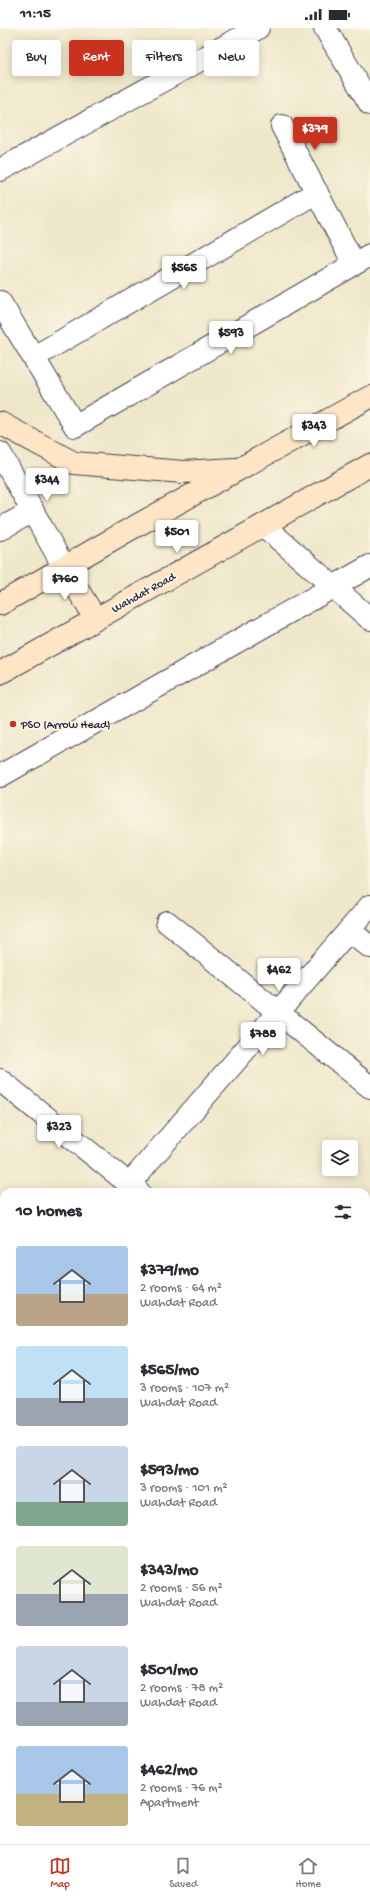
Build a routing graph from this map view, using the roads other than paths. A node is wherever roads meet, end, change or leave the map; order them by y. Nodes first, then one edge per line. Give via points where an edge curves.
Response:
1 (258, 28) edge
2 (324, 28) edge
3 (370, 104) edge
4 (282, 126) dead end
5 (0, 170) edge
6 (317, 192) junction
7 (362, 259) edge
8 (0, 302) edge
9 (34, 358) junction
10 (370, 397) edge
11 (0, 423) edge
12 (0, 453) edge
13 (370, 465) edge
14 (242, 468) junction
15 (33, 511) junction
16 (264, 526) junction
17 (0, 529) edge
18 (370, 566) edge
19 (64, 567) junction
20 (332, 587) junction
21 (0, 604) edge
22 (95, 618) junction
23 (370, 619) edge
24 (0, 672) edge
25 (0, 776) edge
26 (370, 906) edge
27 (167, 922) dead end
28 (349, 930) junction
29 (370, 947) edge
30 (278, 1012) junction
31 (0, 1080) edge
32 (370, 1088) edge
33 (134, 1188) edge

1 - 5 street
2 - 3 street
4 - 6 street
6 - 7 street
6 - 9 street
7 - 9 street via 75,426
8 - 9 street
10 - 14 main road
11 - 14 main road via 74,463 183,472
12 - 15 street
13 - 16 main road, Wahdat Road
14 - 19 main road
15 - 17 street
15 - 19 street
16 - 20 street
16 - 22 main road, Wahdat Road
18 - 20 street
19 - 21 main road
19 - 22 main road
20 - 23 street
20 - 25 street
22 - 24 main road, Wahdat Road
26 - 28 street
27 - 30 street
28 - 29 street
28 - 30 street
30 - 32 street
30 - 33 street
31 - 33 street

